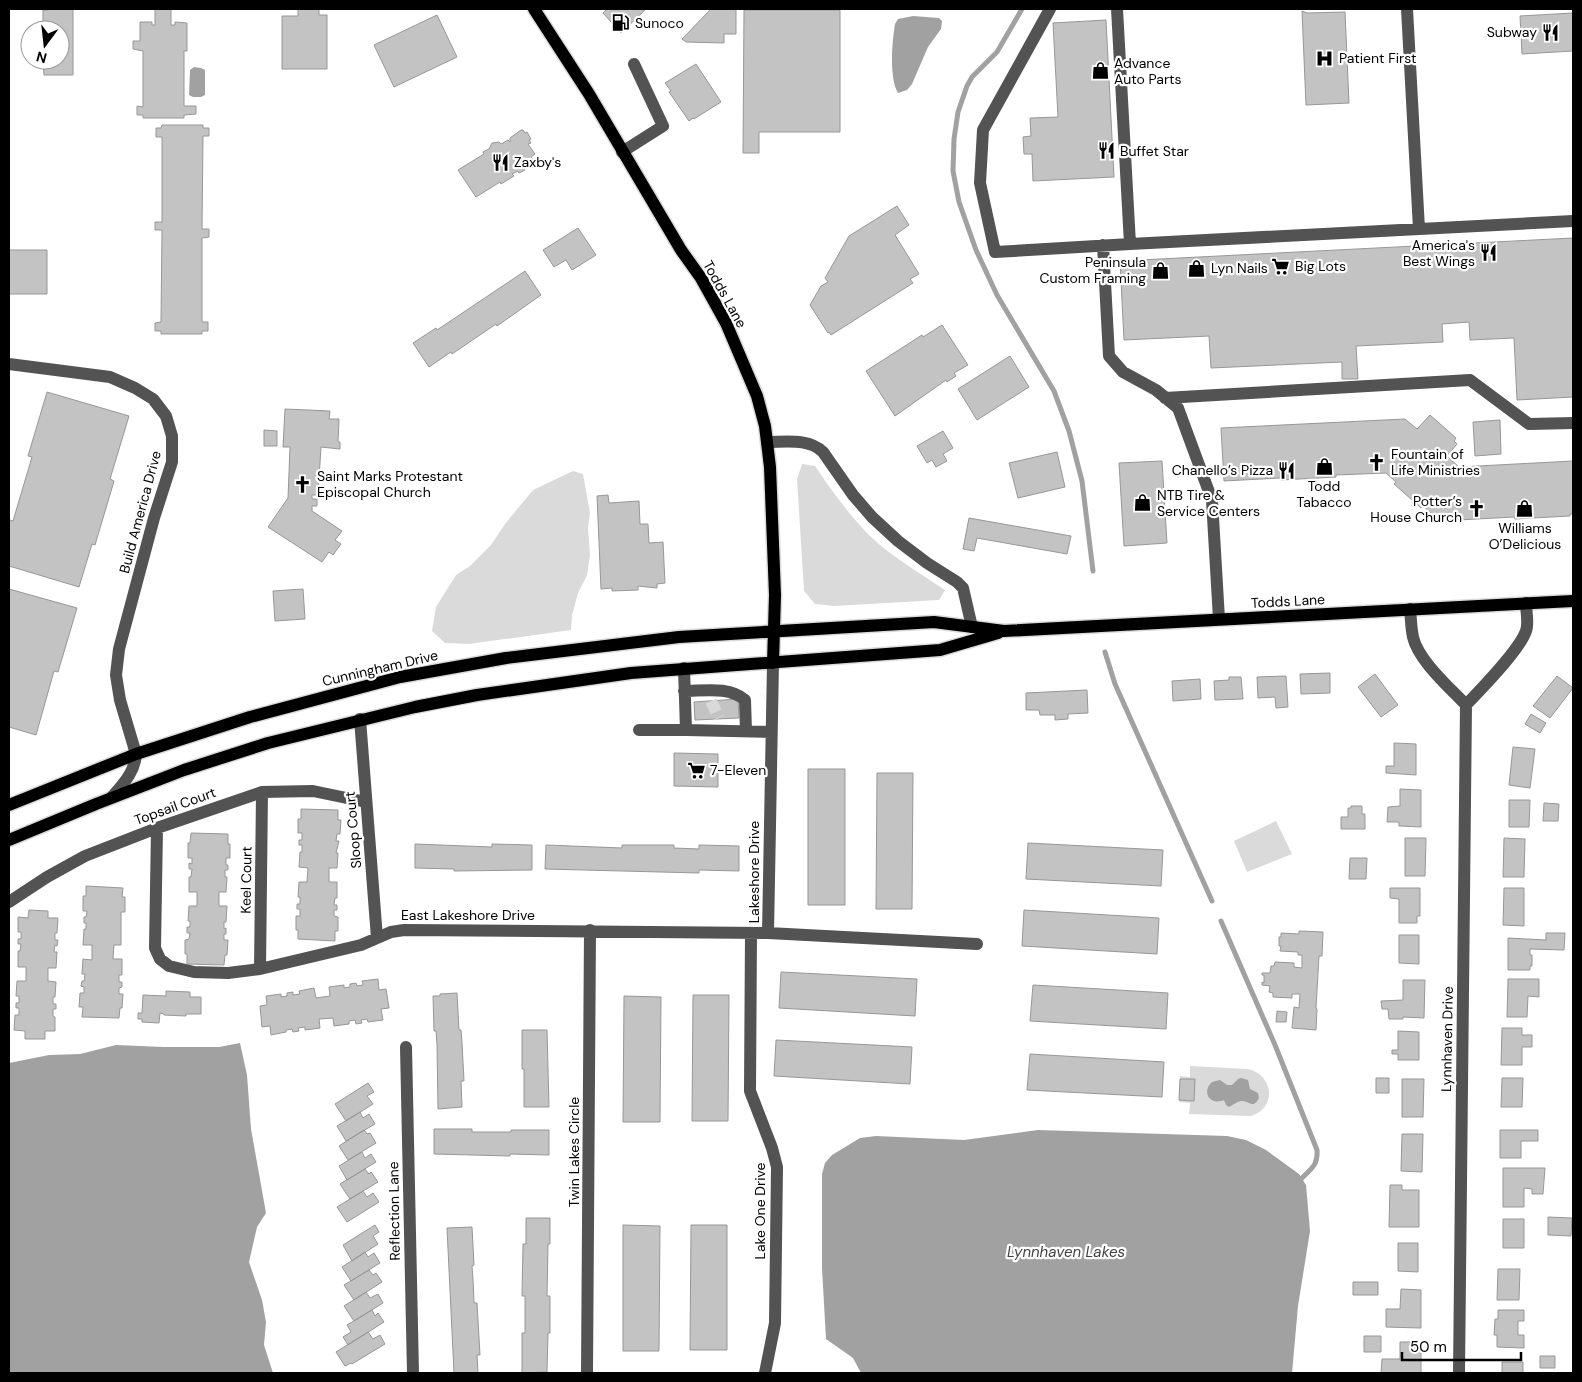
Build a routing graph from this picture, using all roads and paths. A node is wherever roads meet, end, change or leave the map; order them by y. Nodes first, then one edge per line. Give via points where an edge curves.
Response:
1 (534, 9) edge
2 (1050, 9) edge
3 (1117, 9) edge
4 (1407, 9) edge
5 (634, 64) dead end
6 (622, 152) junction
7 (1573, 222) edge
8 (1419, 229) junction
9 (1130, 244) junction
10 (1103, 245) junction
11 (9, 364) edge
12 (1166, 398) junction
13 (1573, 423) edge
14 (767, 442) junction
15 (1573, 601) edge
16 (1526, 603) junction
17 (1410, 609) junction
18 (1219, 619) junction
19 (972, 627) junction
20 (775, 631) junction
21 (1004, 632) junction
22 (773, 663) junction
23 (684, 668) junction
24 (684, 692) junction
25 (1466, 705) junction
26 (719, 718) tunnel mouth
27 (360, 719) junction
28 (639, 730) dead end
29 (686, 730) junction
30 (724, 731) junction
31 (746, 731) junction
32 (771, 732) junction
33 (136, 754) junction
34 (262, 792) junction
35 (112, 797) junction
36 (366, 802) junction
37 (9, 805) edge
38 (157, 828) junction
39 (9, 840) edge
40 (9, 902) edge
41 (590, 930) junction
42 (751, 932) junction
43 (768, 933) junction
44 (377, 938) junction
45 (977, 944) dead end
46 (260, 968) junction
47 (406, 1047) dead end
48 (413, 1373) edge
49 (587, 1373) edge
50 (765, 1373) edge
51 (1459, 1373) edge

1 - 6 main road, Todds Lane
2 - 10 street via 983,130 980,183 991,232 996,252
3 - 9 street
4 - 8 street
5 - 6 street via 664,126
6 - 14 main road, Todds Lane via 726,323 757,396
7 - 8 street
8 - 9 street
9 - 10 street
10 - 12 street via 1109,356 1123,372
11 - 33 street, Build America Drive via 110,377 153,400 166,416 172,436 172,462 119,649 116,675
12 - 13 street via 1470,380 1529,424
12 - 18 street via 1178,408 1212,500
14 - 19 street via 802,442 818,446 872,517 898,541 963,588
14 - 20 main road, Todds Lane
15 - 16 main road, Todds Lane
16 - 17 main road, Todds Lane
16 - 25 street via 1527,630 1522,640
17 - 18 main road, Todds Lane
17 - 25 street via 1416,647
18 - 21 main road, Todds Lane
19 - 20 main road, Todds Lane via 934,622
19 - 21 main road, Todds Lane
20 - 22 main road, Todds Lane
20 - 33 main road, Cunningham Drive via 642,640 506,658 400,677 250,717
21 - 22 main road, Todds Lane via 940,650
22 - 23 main road
22 - 32 street, Lakeshore Drive
23 - 24 street
23 - 27 main road via 477,694
24 - 29 street
24 - 31 street via 709,696 727,691 738,694 744,700
25 - 51 street, Lynnhaven Drive
26 - 30 street
27 - 35 main road via 268,743
27 - 36 street, Sloop Court
28 - 29 street
29 - 30 street
30 - 31 street
31 - 32 street
32 - 43 street, Lakeshore Drive
33 - 35 street via 133,770
33 - 37 main road, Cunningham Drive
34 - 36 street, Topsail Court via 314,791
34 - 38 street, Topsail Court
34 - 46 street, Keel Court
35 - 39 main road
36 - 44 street, Sloop Court
38 - 40 street, Topsail Court via 85,856
38 - 46 street, East Lakeshore Drive via 155,948 160,959 169,966 194,972 228,973
41 - 42 street, East Lakeshore Drive
41 - 44 street, East Lakeshore Drive via 404,930
41 - 49 street, Twin Lakes Circle
42 - 43 street, East Lakeshore Drive
42 - 50 street, Lake One Drive via 750,1091 776,1167 775,1323
43 - 45 street, Lakeshore Drive
44 - 46 street, East Lakeshore Drive via 361,945
47 - 48 street, Reflection Lane

